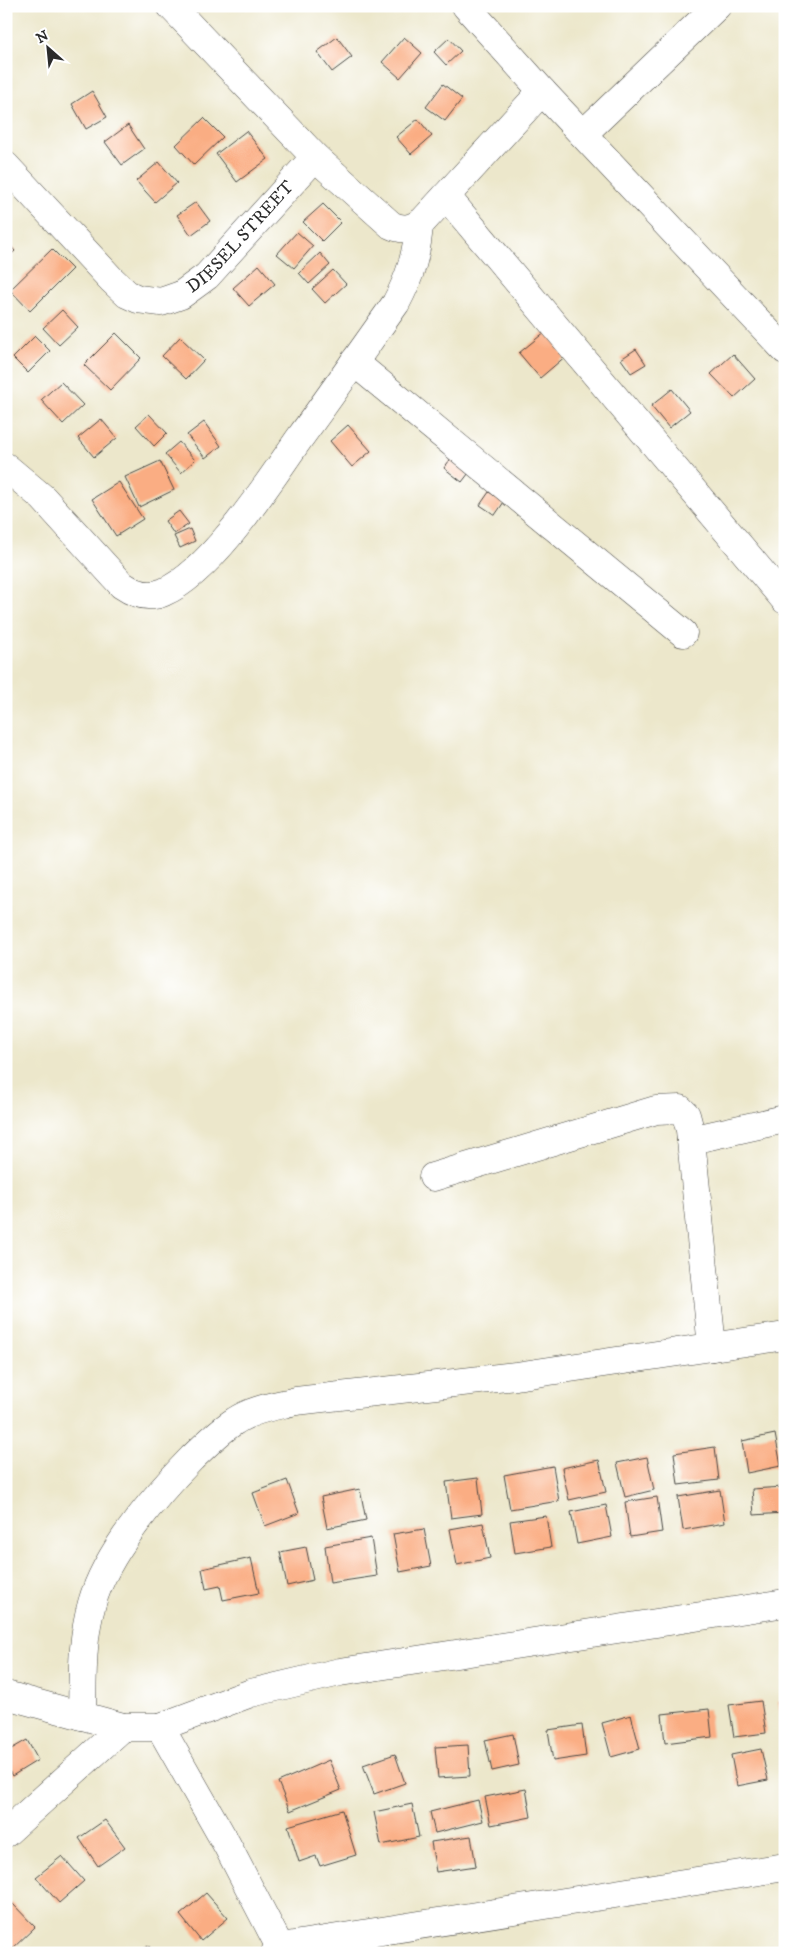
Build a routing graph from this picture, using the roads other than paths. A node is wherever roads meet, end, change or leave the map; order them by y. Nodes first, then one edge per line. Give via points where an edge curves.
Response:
1 (171, 6) edge
2 (466, 6) edge
3 (717, 6) edge
4 (542, 91) junction
5 (583, 134) junction
6 (315, 157) junction
7 (6, 166) edge
8 (446, 196) junction
9 (419, 224) junction
10 (780, 336) edge
11 (354, 362) junction
12 (6, 467) edge
13 (785, 600) edge
14 (683, 633) dead end
15 (785, 1119) edge
16 (691, 1140) junction
17 (433, 1178) dead end
18 (785, 1336) edge
19 (712, 1347) junction
20 (785, 1603) edge
21 (6, 1695) edge
22 (82, 1716) junction
23 (123, 1727) junction
24 (160, 1728) junction
25 (6, 1833) edge
26 (785, 1867) edge
27 (280, 1951) edge

1 - 6 street
2 - 4 street
3 - 5 street
4 - 5 street
4 - 8 street
5 - 10 street
6 - 7 street, DIESEL STREET via 207,276 181,295 161,302 138,300 127,294
6 - 9 street via 391,225 402,230
8 - 9 street
8 - 13 street
9 - 11 street via 418,247 406,284
11 - 12 street via 220,545 180,583 155,595 132,592 122,585 43,498
11 - 14 street
15 - 16 street
16 - 17 street via 689,1123 680,1109 656,1110
16 - 19 street
18 - 19 street
19 - 22 street via 516,1376 296,1402 268,1407 237,1419 218,1433 177,1474 143,1513 112,1557 92,1601 84,1635
20 - 24 street via 340,1672 251,1693
21 - 22 street
22 - 23 street
23 - 24 street
23 - 25 street
24 - 27 street via 227,1845
26 - 27 street

